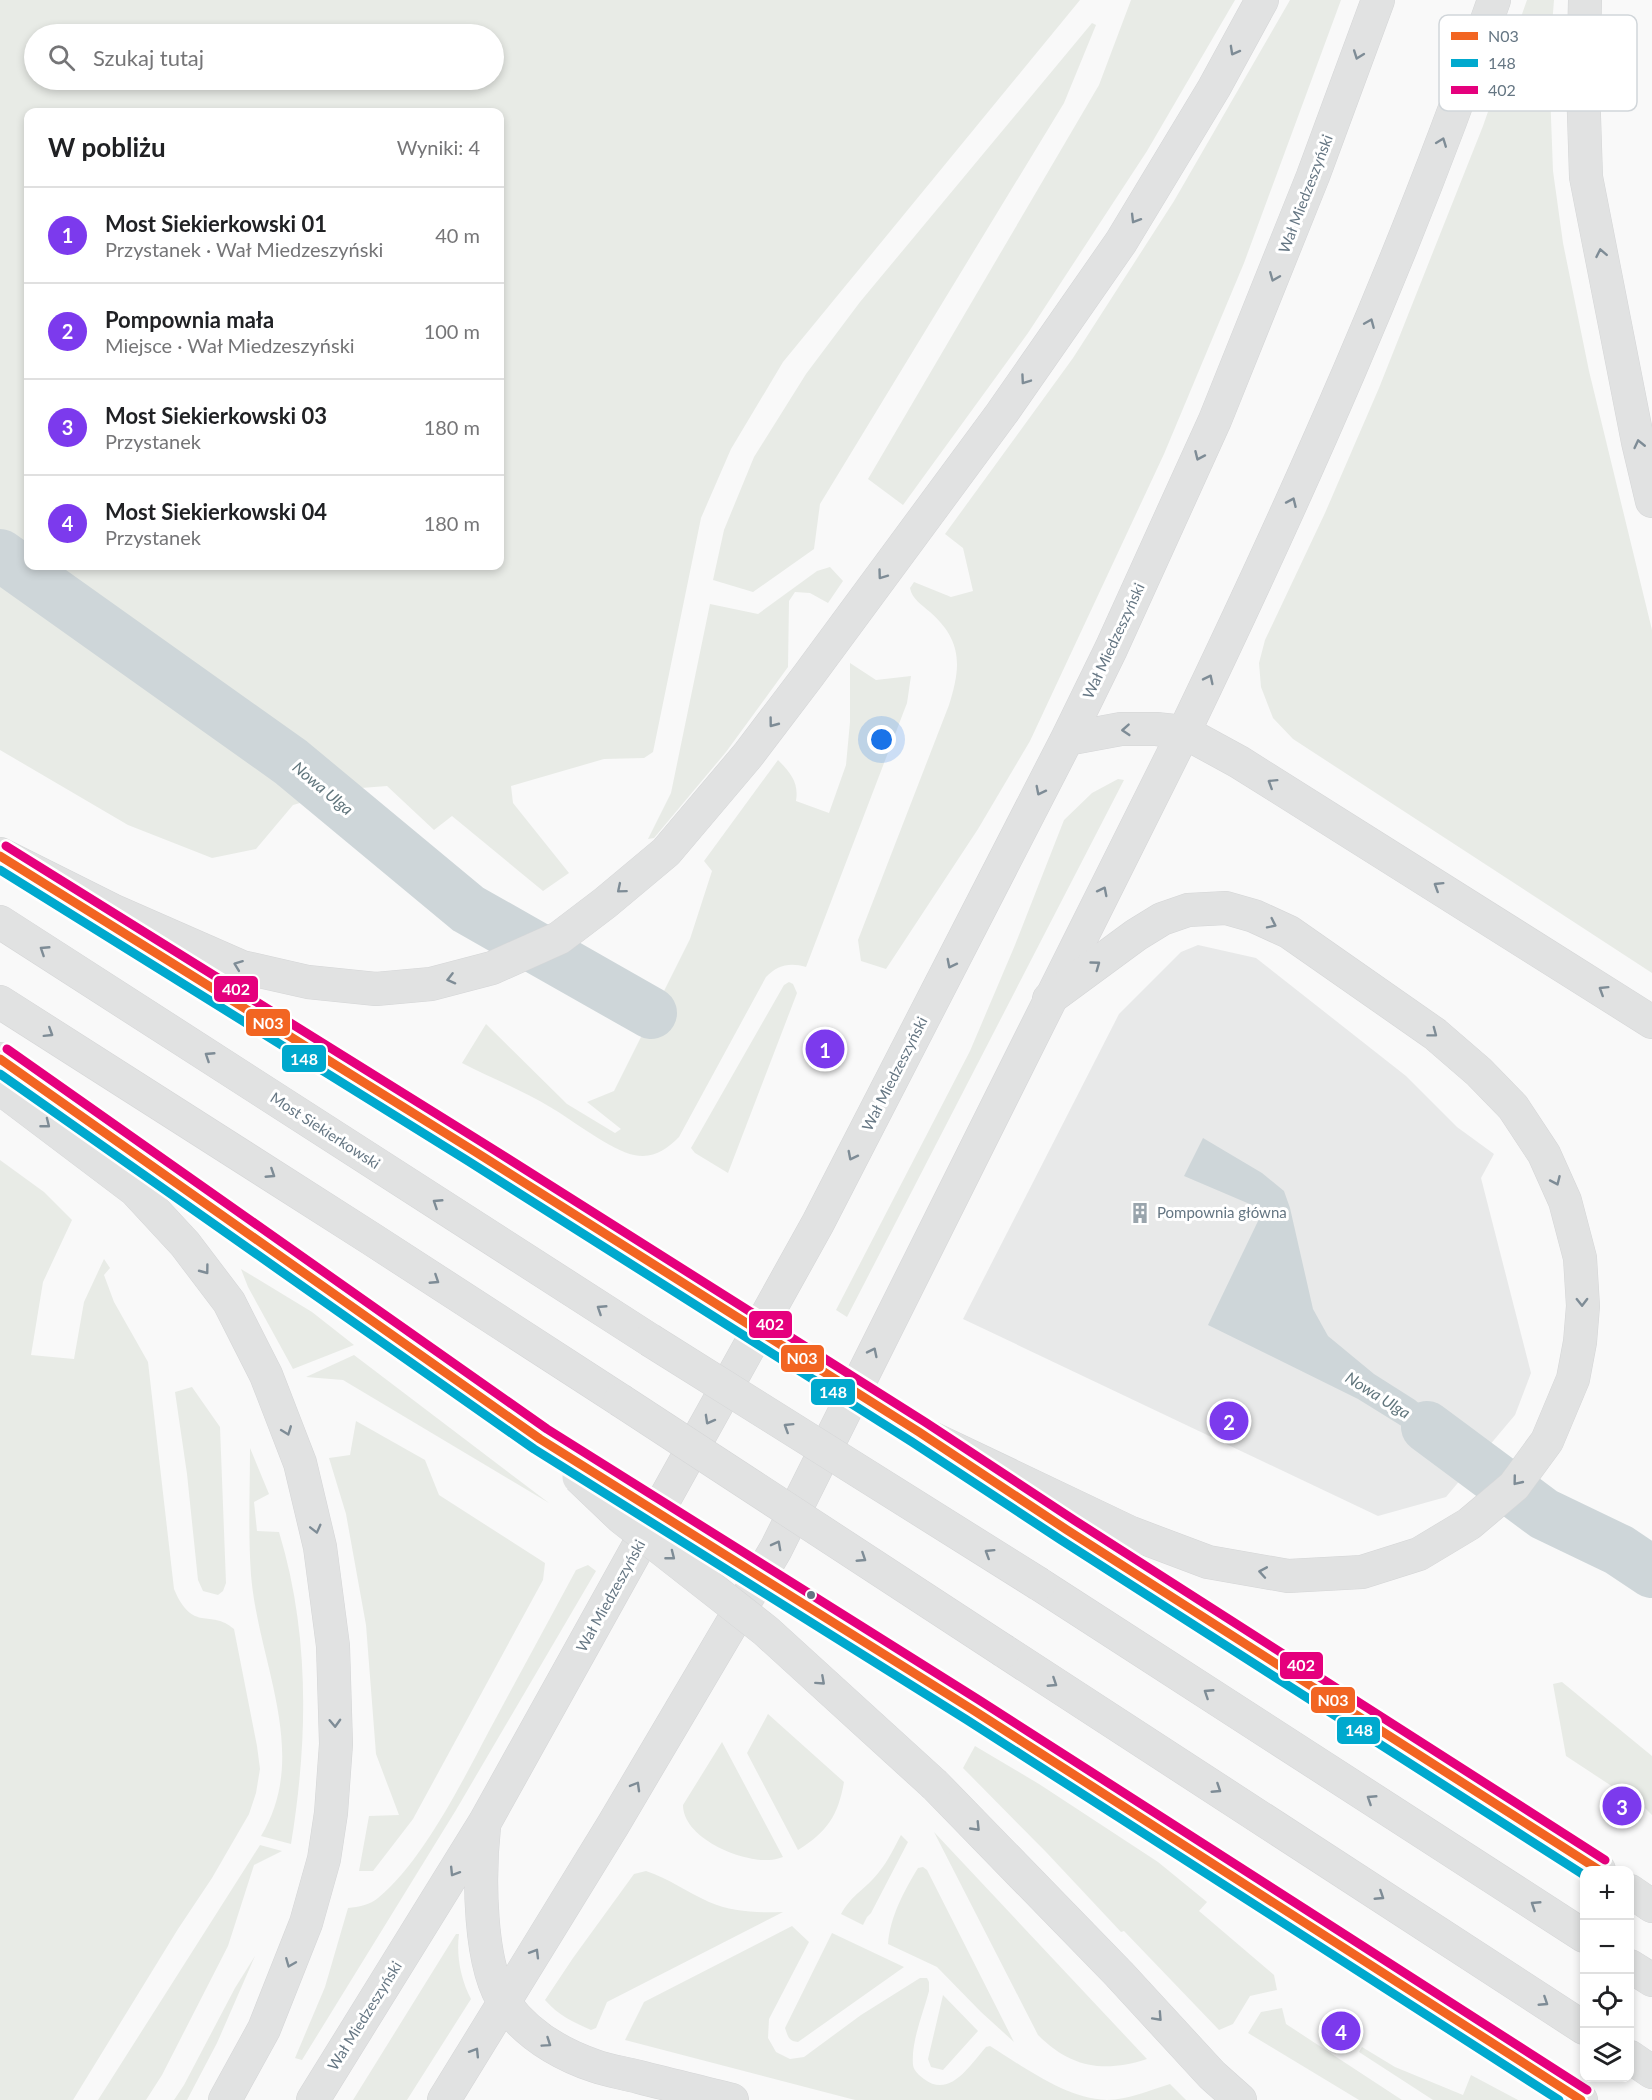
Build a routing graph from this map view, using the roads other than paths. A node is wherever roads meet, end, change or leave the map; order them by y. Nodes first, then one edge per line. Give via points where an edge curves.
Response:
1 (1262, 0) edge
2 (1378, 0) edge
3 (1494, 0) edge
4 (1585, 0) edge
5 (1489, 15) edge
6 (1585, 15) edge
7 (1453, 111) edge
8 (1584, 111) edge
9 (1652, 501) edge
10 (1184, 732) junction
11 (1067, 739) junction
12 (0, 855) edge
13 (0, 922) edge
14 (1049, 999) junction
15 (0, 1002) edge
16 (1652, 1022) edge
17 (0, 1059) edge
18 (0, 1088) edge
19 (582, 1472) junction
20 (1072, 1519) junction
21 (485, 1822) junction
22 (1593, 1866) edge
23 (1634, 1894) edge
24 (1652, 1906) edge
25 (1580, 1933) edge
26 (1634, 1968) edge
27 (1652, 1980) edge
28 (505, 2003) junction
29 (1580, 2025) edge
30 (1634, 2060) edge
31 (1652, 2072) edge
32 (225, 2100) edge
33 (313, 2100) edge
34 (444, 2100) edge
35 (732, 2100) edge
36 (1240, 2100) edge
37 (1581, 2100) edge

1 -> 12 main road via 1121,242 1002,413 808,676 666,852 559,938 492,968 431,984 376,989 308,982 242,967
2 -> 11 main road, Wał Miedzeszyński via 1219,410
5 -> 3 main road
6 -> 4 main road
10 -> 7 main road via 1256,582 1353,362
9 -> 8 main road via 1586,177
10 -> 11 main road via 1121,729
14 -> 10 main road
16 -> 10 main road via 1249,768
11 -> 21 main road, Wał Miedzeszyński via 818,1223
12 - 20 main road, bridge via 919,1432
25 -> 13 main road, Most Siekierkowski, bridge
14 -> 20 main road via 1136,935 1162,919 1188,910 1226,908 1288,932 1435,1034 1513,1107 1544,1154 1565,1201 1577,1244 1583,1306 1573,1379 1547,1441 1514,1486 1469,1524 1419,1554 1362,1572 1288,1576 1208,1562 1131,1533
28 -> 14 main road via 776,1549
15 -> 29 main road, bridge via 620,1400
17 - 19 main road
18 -> 32 main road via 135,1190 185,1244 229,1302 271,1389 300,1462 320,1547 333,1646 336,1744 324,1859 311,1909 264,2029
19 -> 36 main road, bridge via 622,1518 766,1631 935,1785
19 - 37 main road, bridge via 973,1710
20 - 22 main road
21 - 28 main road via 481,1896 485,1938 492,1974
21 -> 33 main road, Wał Miedzeszyński
23 - 24 main road
26 - 27 main road
34 -> 28 main road
28 -> 35 main road via 529,2030 556,2049 585,2062
30 - 31 main road

